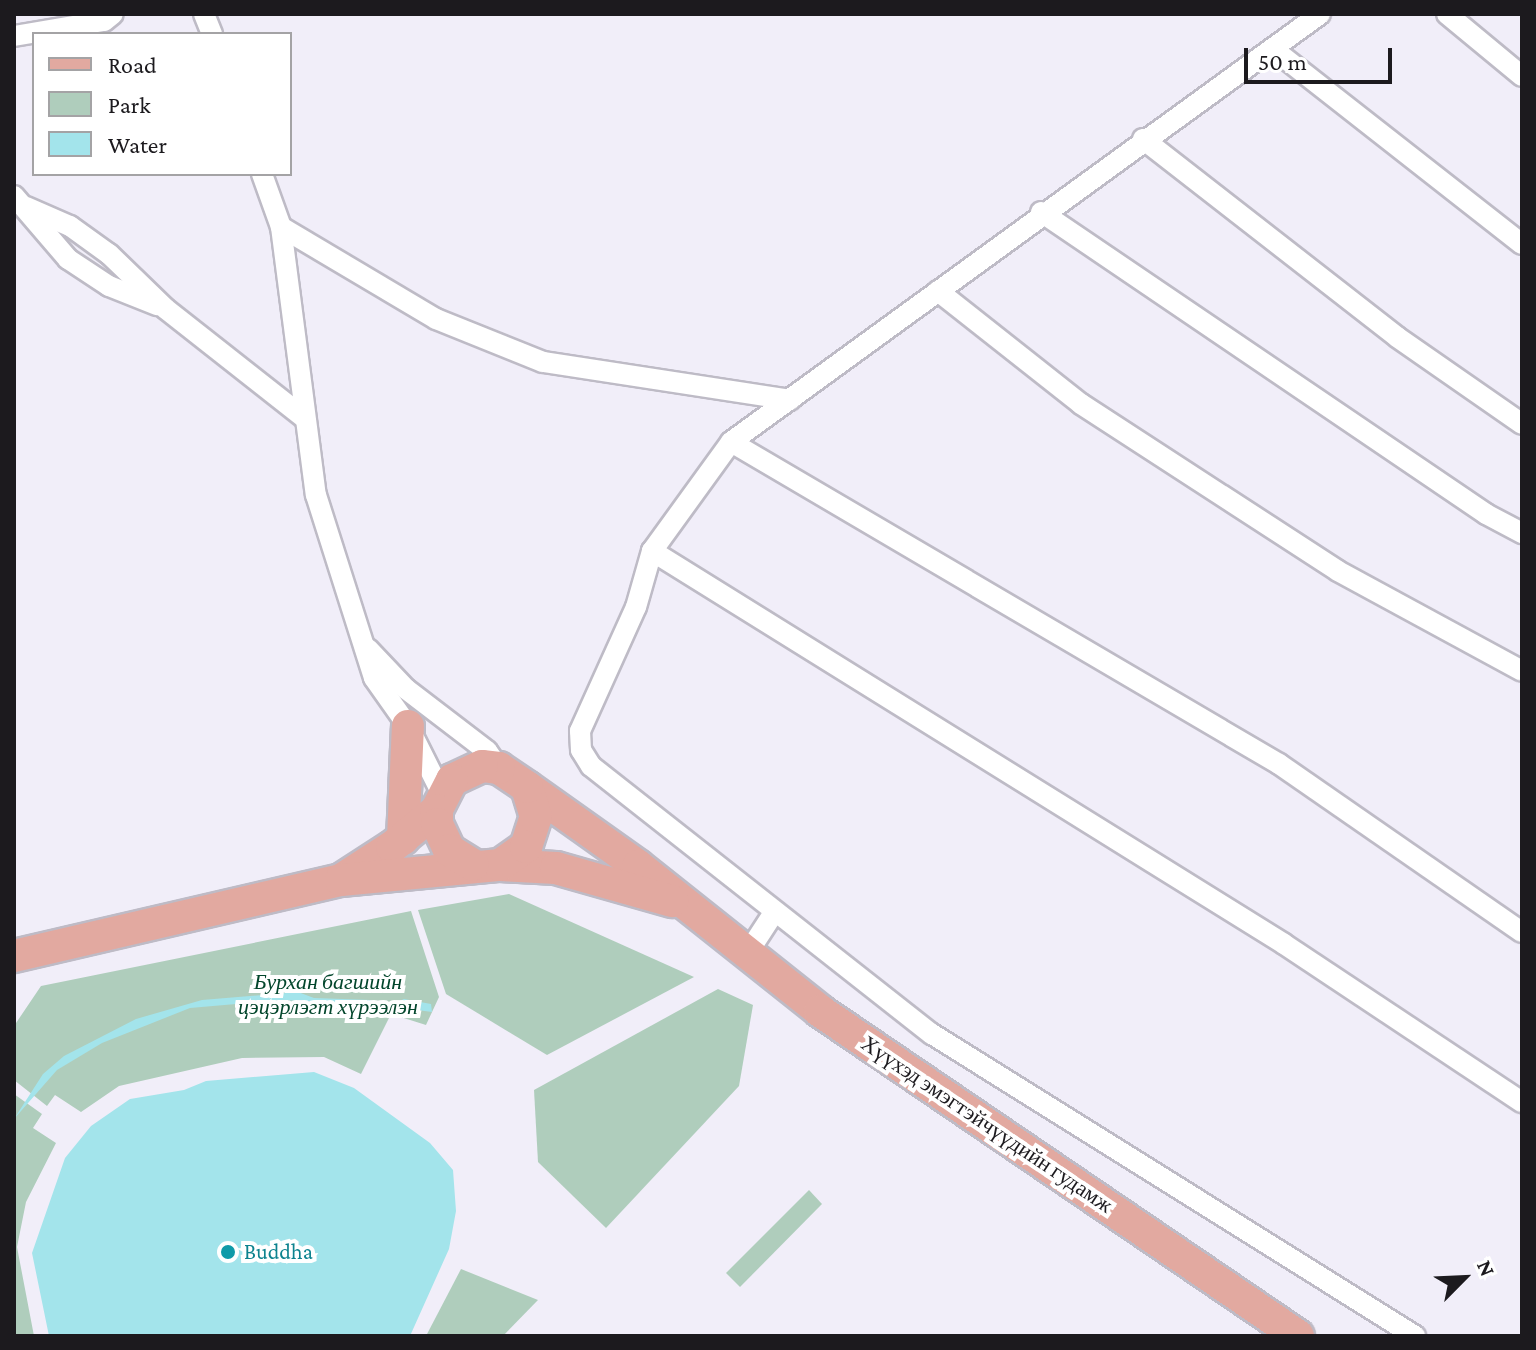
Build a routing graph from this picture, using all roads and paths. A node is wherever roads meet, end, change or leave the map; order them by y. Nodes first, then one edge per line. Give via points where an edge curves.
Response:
1 (33, 14) edge
2 (113, 14) edge
3 (1320, 14) edge
4 (1447, 14) edge
5 (52, 30) junction
6 (39, 32) edge
7 (1273, 49) junction
8 (1522, 76) edge
9 (1143, 139) junction
10 (263, 176) edge
11 (20, 201) edge
12 (1041, 212) junction
13 (281, 227) junction
14 (1522, 244) edge
15 (938, 291) junction
16 (166, 309) junction
17 (790, 400) junction
18 (303, 417) junction
19 (1522, 424) edge
20 (731, 442) junction
21 (1522, 533) edge
22 (652, 551) junction
23 (358, 632) junction
24 (1522, 671) edge
25 (408, 726) junction
26 (499, 768) junction
27 (527, 787) junction
28 (439, 802) junction
29 (403, 839) junction
30 (486, 865) junction
31 (341, 880) junction
32 (683, 904) junction
33 (775, 911) junction
34 (1522, 932) edge
35 (747, 954) junction
36 (14, 956) edge
37 (1522, 1102) edge
38 (1298, 1336) edge
39 (1415, 1336) edge

1 - 5 street
2 - 5 street via 104,21
3 - 7 street
4 - 8 street
5 - 6 street
7 - 9 street
7 - 14 street
9 - 12 street
9 - 19 street via 1397,337
10 - 13 street
11 - 16 street via 96,244
11 - 16 street via 68,259 109,286
12 - 15 street
12 - 21 street via 1486,514
13 - 17 street via 436,319 543,362
13 - 18 street
15 - 17 street
15 - 24 street via 1081,404 1338,571
16 - 18 street
17 - 20 street
18 - 23 street via 316,495
20 - 22 street
20 - 34 street via 1279,764
22 - 33 street via 636,607 580,731 581,750 591,766
22 - 37 street via 1284,944
23 - 25 street via 374,678
23 - 26 street via 385,668 487,751
25 - 28 street
25 - 29 main road
26 - 27 main road, Хүүхэд эмэгтэйчүүдийн гудамж
26 - 28 main road, Хүүхэд эмэгтэйчүүдийн гудамж via 466,770
27 - 30 main road via 536,817 526,847
27 - 32 main road, Хүүхэд эмэгтэйчүүдийн гудамж
28 - 29 main road, Хүүхэд эмэгтэйчүүдийн гудамж
28 - 30 main road via 437,824 449,850
29 - 31 main road, Хүүхэд эмэгтэйчүүдийн гудамж
30 - 31 main road, Хүүхэд эмэгтэйчүүдийн гудамж
30 - 32 main road, Хүүхэд эмэгтэйчүүдийн гудамж via 556,868
31 - 36 main road, Хүүхэд эмэгтэйчүүдийн гудамж
32 - 35 main road, Хүүхэд эмэгтэйчүүдийн гудамж
33 - 35 street
33 - 39 street via 932,1034
35 - 38 main road, Хүүхэд эмэгтэйчүүдийн гудамж via 820,1011

